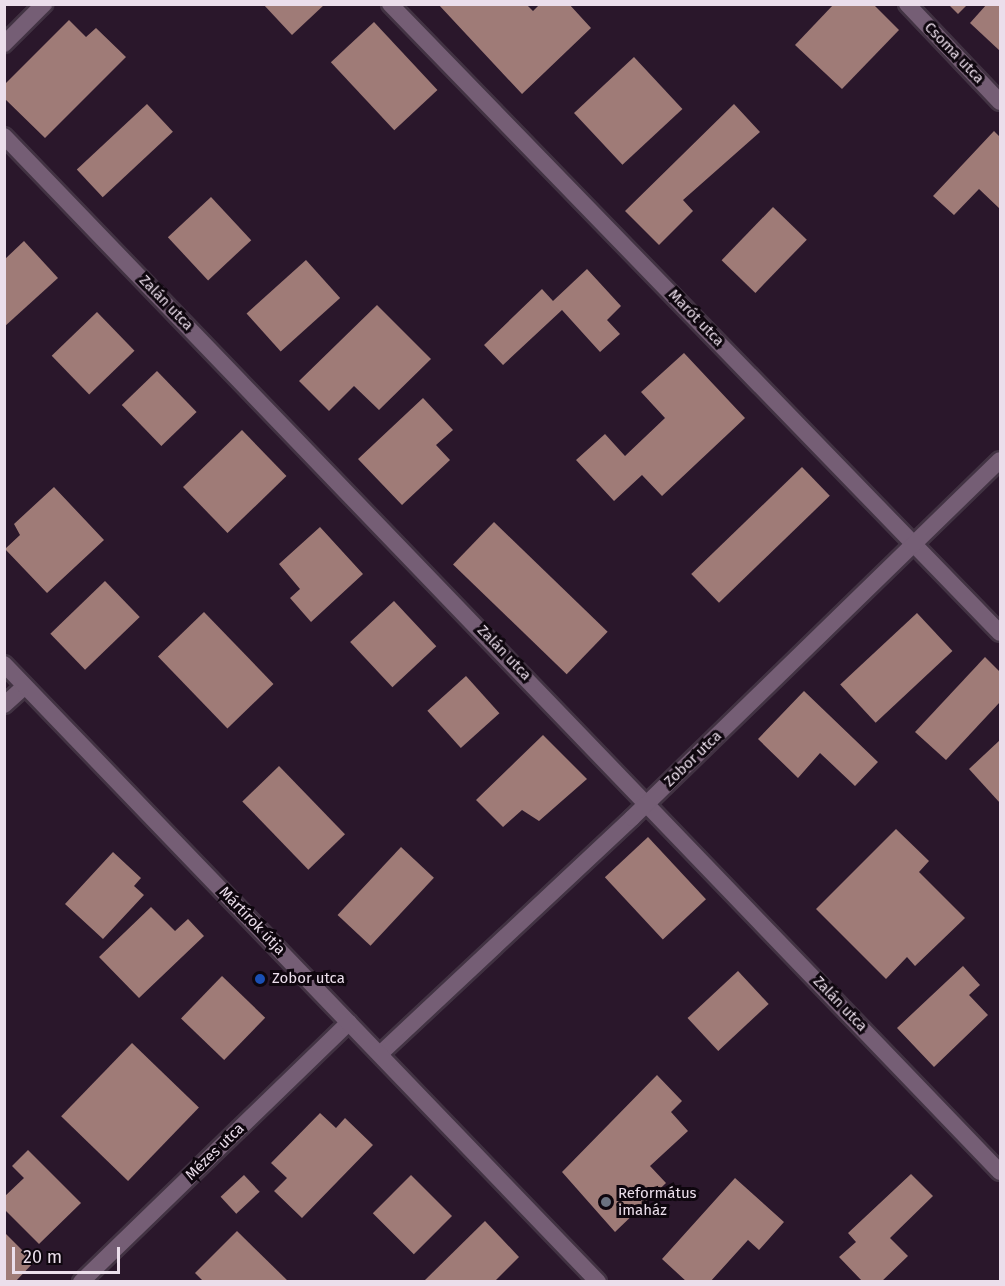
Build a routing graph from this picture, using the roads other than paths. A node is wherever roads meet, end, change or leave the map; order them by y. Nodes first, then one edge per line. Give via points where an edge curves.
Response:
1 (44, 4) edge
2 (390, 4) edge
3 (907, 4) edge
4 (4, 44) edge
5 (1000, 102) edge
6 (4, 136) edge
7 (1000, 460) edge
8 (915, 543) junction
9 (1000, 633) edge
10 (4, 664) edge
11 (25, 686) junction
12 (4, 705) edge
13 (648, 802) junction
14 (350, 1022) junction
15 (381, 1053) junction
16 (1000, 1172) edge
17 (81, 1281) edge
18 (598, 1281) edge

1 - 4 street
2 - 8 street, Marót utca
3 - 5 street, Csoma utca
6 - 13 street, Zalán utca
7 - 8 street, Zobor utca
8 - 9 street, Marót utca
8 - 13 street, Zobor utca
10 - 11 street, Mártírok útja
11 - 12 street
11 - 14 street, Mártírok útja
13 - 15 street, Zobor utca
13 - 16 street, Zalán utca
14 - 15 street, Mártírok útja
14 - 17 street, Mézes utca
15 - 18 street, Mártírok útja

